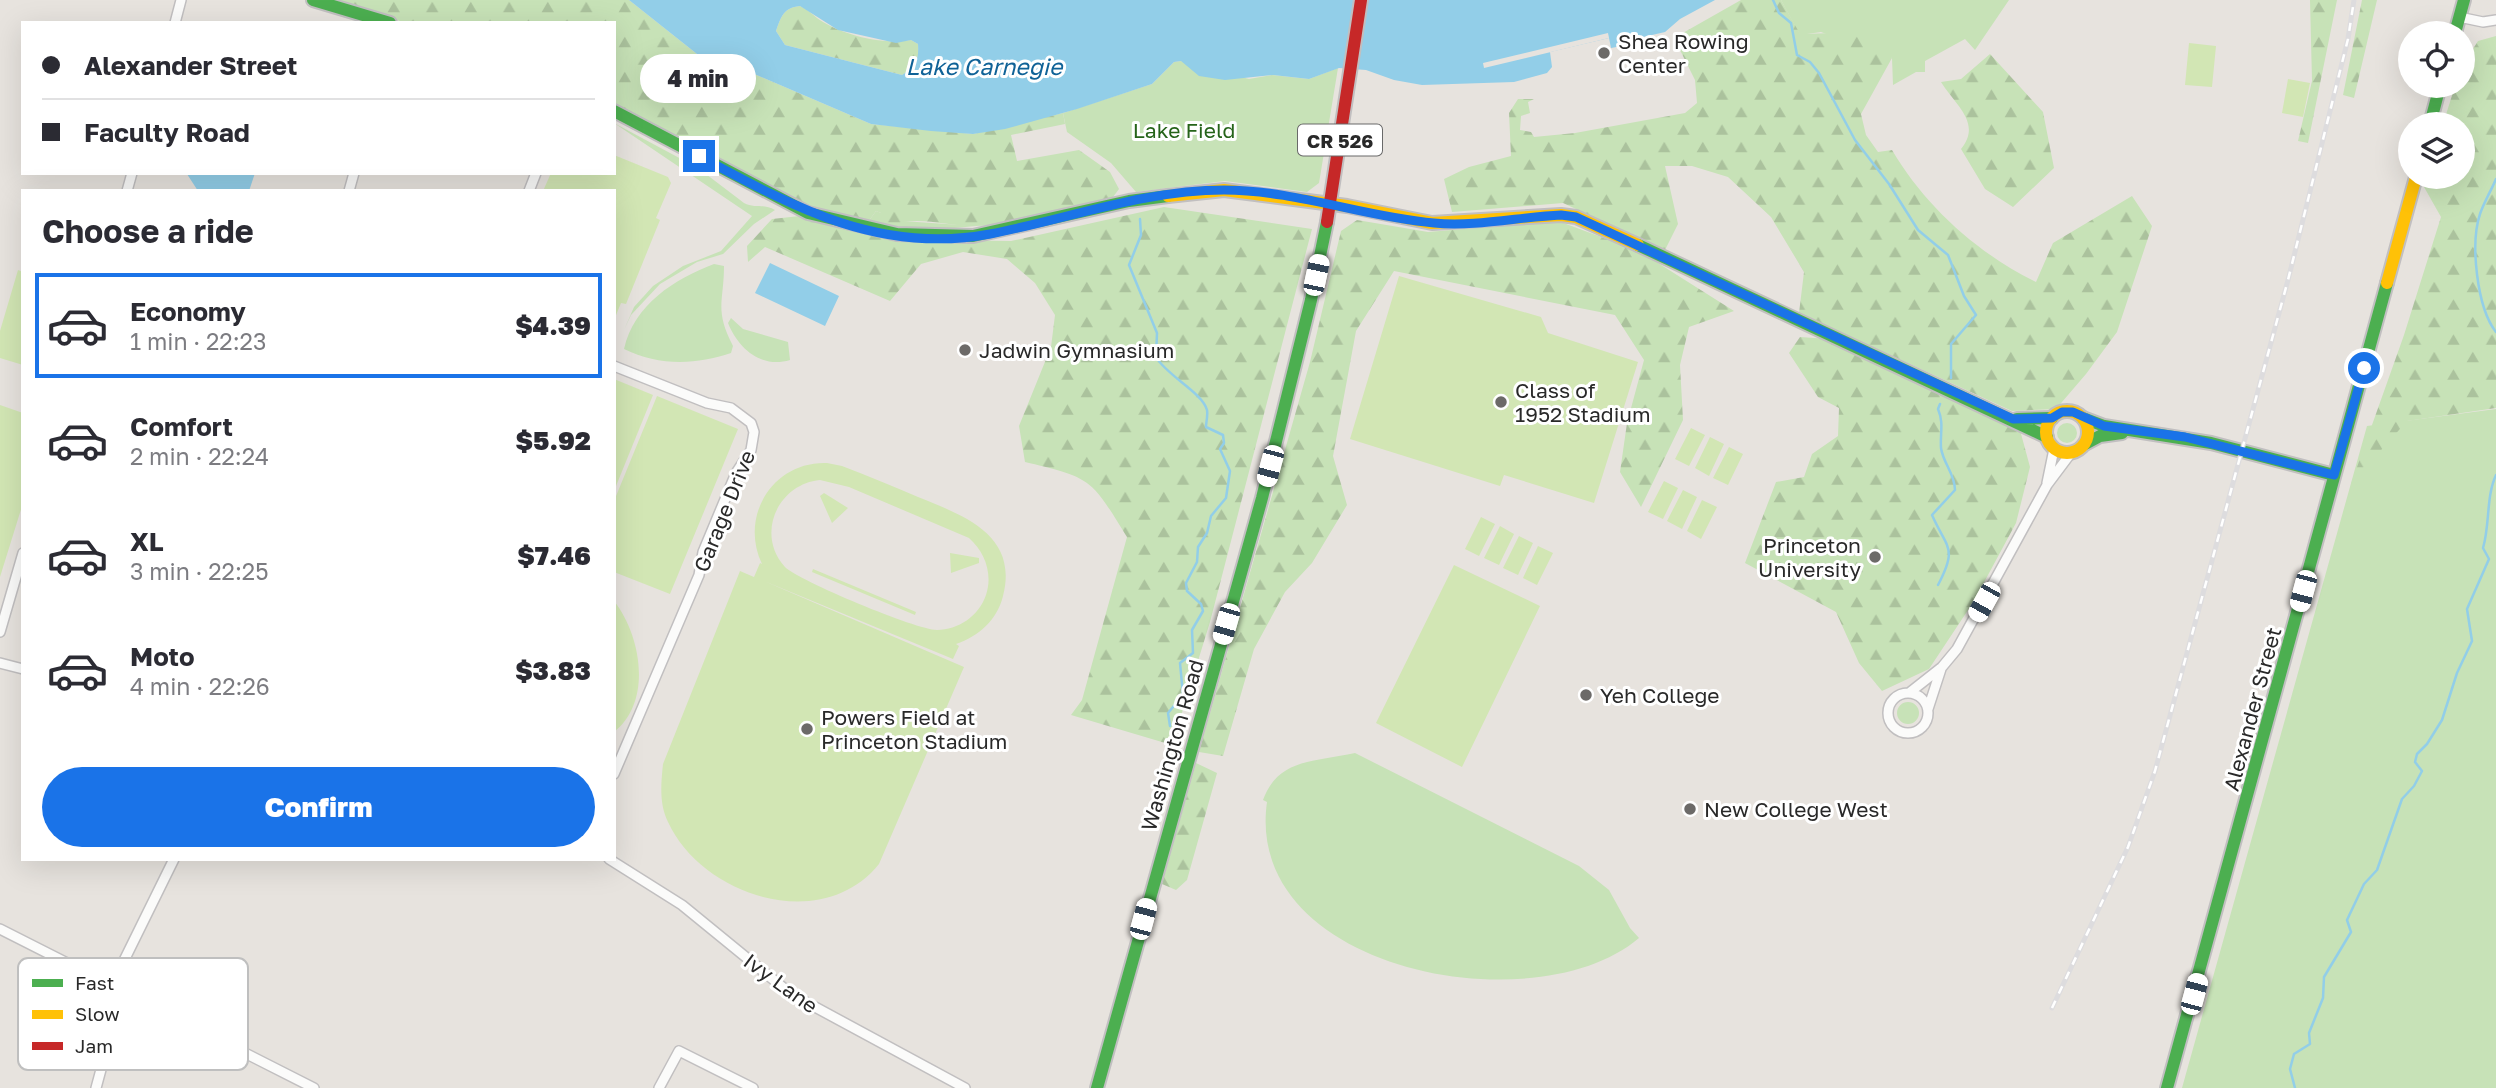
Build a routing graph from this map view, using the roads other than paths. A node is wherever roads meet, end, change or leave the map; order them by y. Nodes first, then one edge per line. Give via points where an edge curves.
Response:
1 (181, 0) edge
2 (313, 0) edge
3 (1361, 0) edge
4 (2464, 0) edge
5 (2459, 17) junction
6 (2496, 20) edge
7 (176, 21) edge
8 (383, 21) edge
9 (2458, 21) edge
10 (616, 112) edge
11 (2413, 189) edge
12 (1331, 204) junction
13 (616, 367) edge
14 (2052, 418) junction
15 (2083, 418) junction
16 (2013, 419) junction
17 (2137, 431) junction
18 (2047, 437) junction
19 (2085, 444) junction
20 (2054, 449) junction
21 (2071, 453) junction
22 (2334, 475) junction
23 (2047, 485) junction
24 (21, 560) edge
25 (0, 632) edge
26 (0, 663) edge
27 (1942, 667) junction
28 (21, 668) edge
29 (1909, 693) junction
30 (1928, 709) junction
31 (616, 769) edge
32 (173, 861) edge
33 (612, 861) edge
34 (0, 929) edge
35 (56, 958) edge
36 (125, 958) edge
37 (248, 1055) edge
38 (101, 1070) edge
39 (96, 1088) edge
40 (313, 1088) edge
41 (659, 1088) edge
42 (753, 1088) edge
43 (965, 1088) edge
44 (1097, 1088) edge
45 (2167, 1088) edge

1 - 7 street
2 - 8 main road
3 - 12 main road, Washington Road / CR 526
4 - 5 main road
5 - 6 street
5 - 9 main road
10 - 12 main road via 808,213 897,234 989,234 1129,201 1196,192 1245,191
11 - 22 main road, Alexander Street
12 - 16 main road via 1440,224 1561,215 1590,221
12 - 44 main road, Washington Road / CR 526 via 1270,466
13 - 31 street, Garage Drive via 731,408 747,418 754,432 751,450 727,495 694,587
14 - 15 main road via 2068,411
14 - 16 main road
14 - 18 main road
15 - 17 main road
15 - 19 main road via 2088,431
16 - 18 main road
17 - 19 main road via 2100,436
17 - 22 main road via 2211,443
18 - 20 main road
19 - 21 main road
20 - 21 main road
20 - 23 street
21 - 23 street
22 - 45 main road, Alexander Street
23 - 27 street via 1971,625
24 - 25 street
26 - 28 street
27 - 29 street
27 - 30 street
29 - 30 street via 1920,696
29 - 30 street via 1896,696 1889,708 1895,727 1905,733 1918,730 1927,720
32 - 36 street
33 - 43 street, Ivy Lane via 682,905 791,994
34 - 35 street
37 - 40 street
38 - 39 street
41 - 42 street via 679,1051

